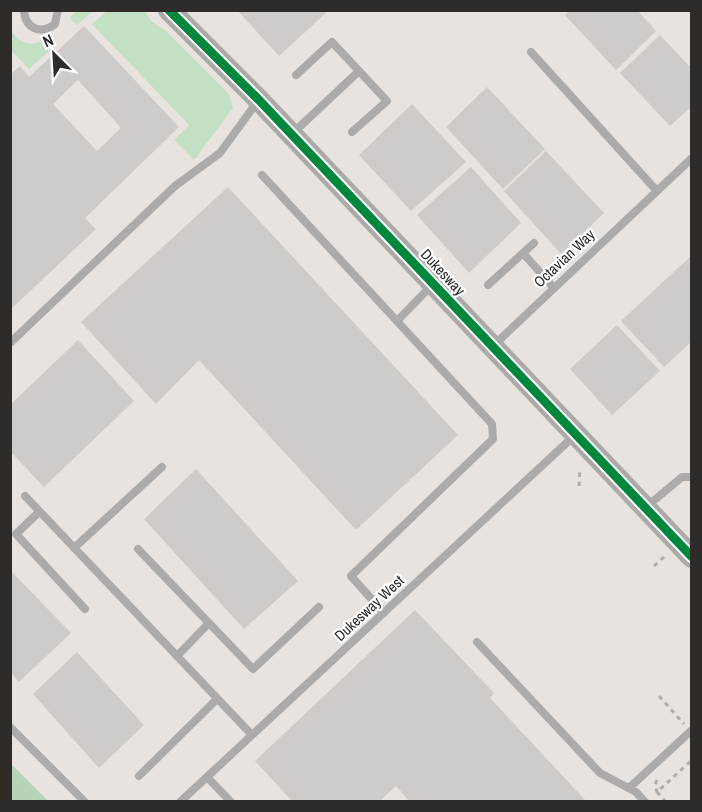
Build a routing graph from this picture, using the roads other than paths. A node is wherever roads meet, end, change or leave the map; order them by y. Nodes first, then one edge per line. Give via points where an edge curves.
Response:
1 (24, 10) edge
2 (58, 10) edge
3 (169, 10) edge
4 (531, 52) dead end
5 (359, 71) junction
6 (296, 75) dead end
7 (259, 100) junction
8 (352, 132) dead end
9 (292, 135) junction
10 (692, 158) edge
11 (262, 175) dead end
12 (657, 191) junction
13 (534, 243) dead end
14 (523, 253) junction
15 (434, 283) junction
16 (488, 285) dead end
17 (553, 287) junction
18 (397, 321) junction
19 (10, 343) edge
20 (492, 347) junction
21 (575, 434) junction
22 (162, 466) dead end
23 (692, 477) edge
24 (25, 496) dead end
25 (645, 508) junction
26 (39, 512) junction
27 (74, 548) junction
28 (138, 549) dead end
29 (681, 554) edge
30 (319, 607) dead end
31 (85, 609) dead end
32 (384, 612) junction
33 (209, 623) junction
34 (477, 642) dead end
35 (177, 656) junction
36 (217, 699) junction
37 (10, 727) edge
38 (691, 730) edge
39 (252, 735) junction
40 (139, 776) dead end
41 (207, 777) junction
42 (629, 788) junction
43 (85, 801) edge
44 (180, 801) edge
45 (231, 801) edge
46 (645, 801) edge

1 - 2 lane via 28,24 44,30 55,24
3 - 7 street, Dukesway
4 - 12 lane
5 - 6 lane via 332,42
5 - 8 lane via 387,101
5 - 9 lane
7 - 9 street, Dukesway
7 - 19 lane via 220,153 175,186
9 - 15 street, Dukesway
10 - 12 lane, Octavian Way
11 - 18 lane
12 - 17 lane, Octavian Way
13 - 14 lane
14 - 16 lane
14 - 17 lane
15 - 18 lane
15 - 20 street, Dukesway
17 - 20 lane, Octavian Way
18 - 32 lane via 492,424 494,439 351,576
20 - 21 street, Dukesway
21 - 25 street, Dukesway
21 - 32 lane, Dukesway West
22 - 27 lane
23 - 25 lane via 682,477
24 - 26 lane
25 - 29 street, Dukesway
26 - 27 lane
26 - 31 lane via 16,534
27 - 35 lane
28 - 33 lane
30 - 33 lane via 253,669
32 - 39 lane, Dukesway West
33 - 35 lane
34 - 42 lane via 600,773
35 - 36 lane
36 - 39 lane
36 - 40 lane
37 - 43 lane
38 - 42 lane
39 - 41 lane, Dukesway West
41 - 44 lane, Dukesway West
41 - 45 lane
42 - 46 lane

